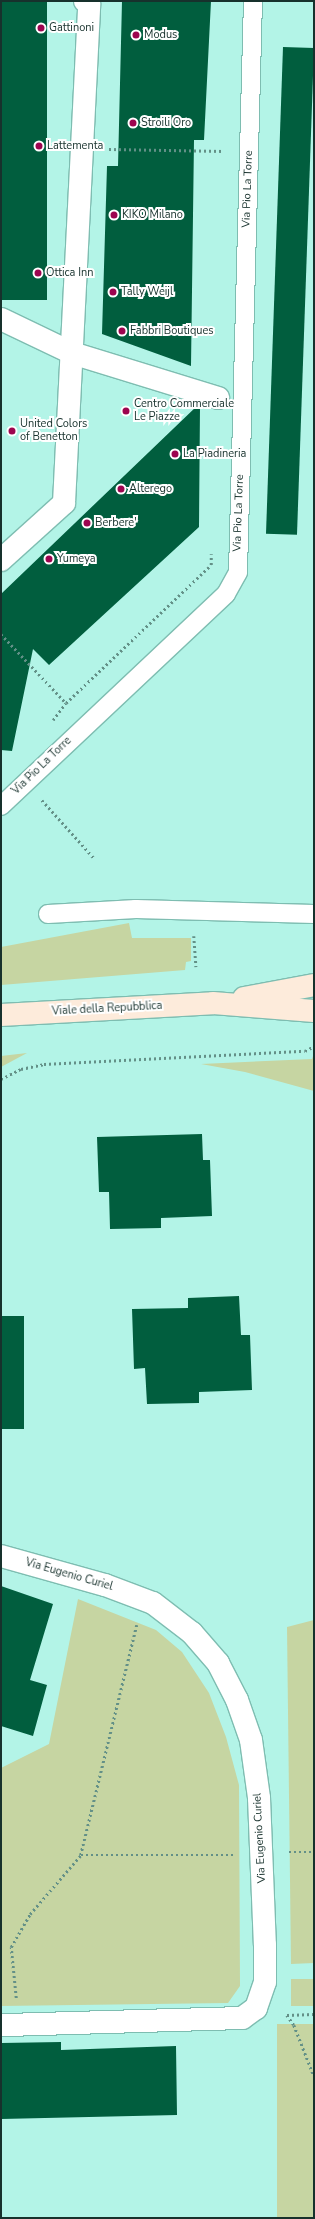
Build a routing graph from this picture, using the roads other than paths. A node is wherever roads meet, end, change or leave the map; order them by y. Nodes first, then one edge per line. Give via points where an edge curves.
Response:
1 (85, 1) edge
2 (253, 1) edge
3 (1, 319) edge
4 (72, 353) junction
5 (218, 398) dead end
6 (1, 560) edge
7 (1, 806) edge
8 (48, 914) dead end
9 (314, 914) edge
10 (314, 985) edge
11 (213, 1003) junction
12 (314, 1011) edge
13 (1, 1016) edge
14 (1, 1556) edge
15 (8, 2025) edge

1 - 4 street via 89,4
2 - 7 lane, Via Pio La Torre via 238,572 226,594
3 - 4 street
4 - 5 street
4 - 6 street via 64,503
8 - 9 lane via 136,909
10 - 11 street, Viale della Repubblica
11 - 12 street, Viale della Repubblica
11 - 13 street, Viale della Repubblica
14 - 15 street, Via Eugenio Curiel via 105,1585 153,1602 192,1633 218,1664 237,1700 251,1740 259,1798 265,1982 256,2008 242,2018

